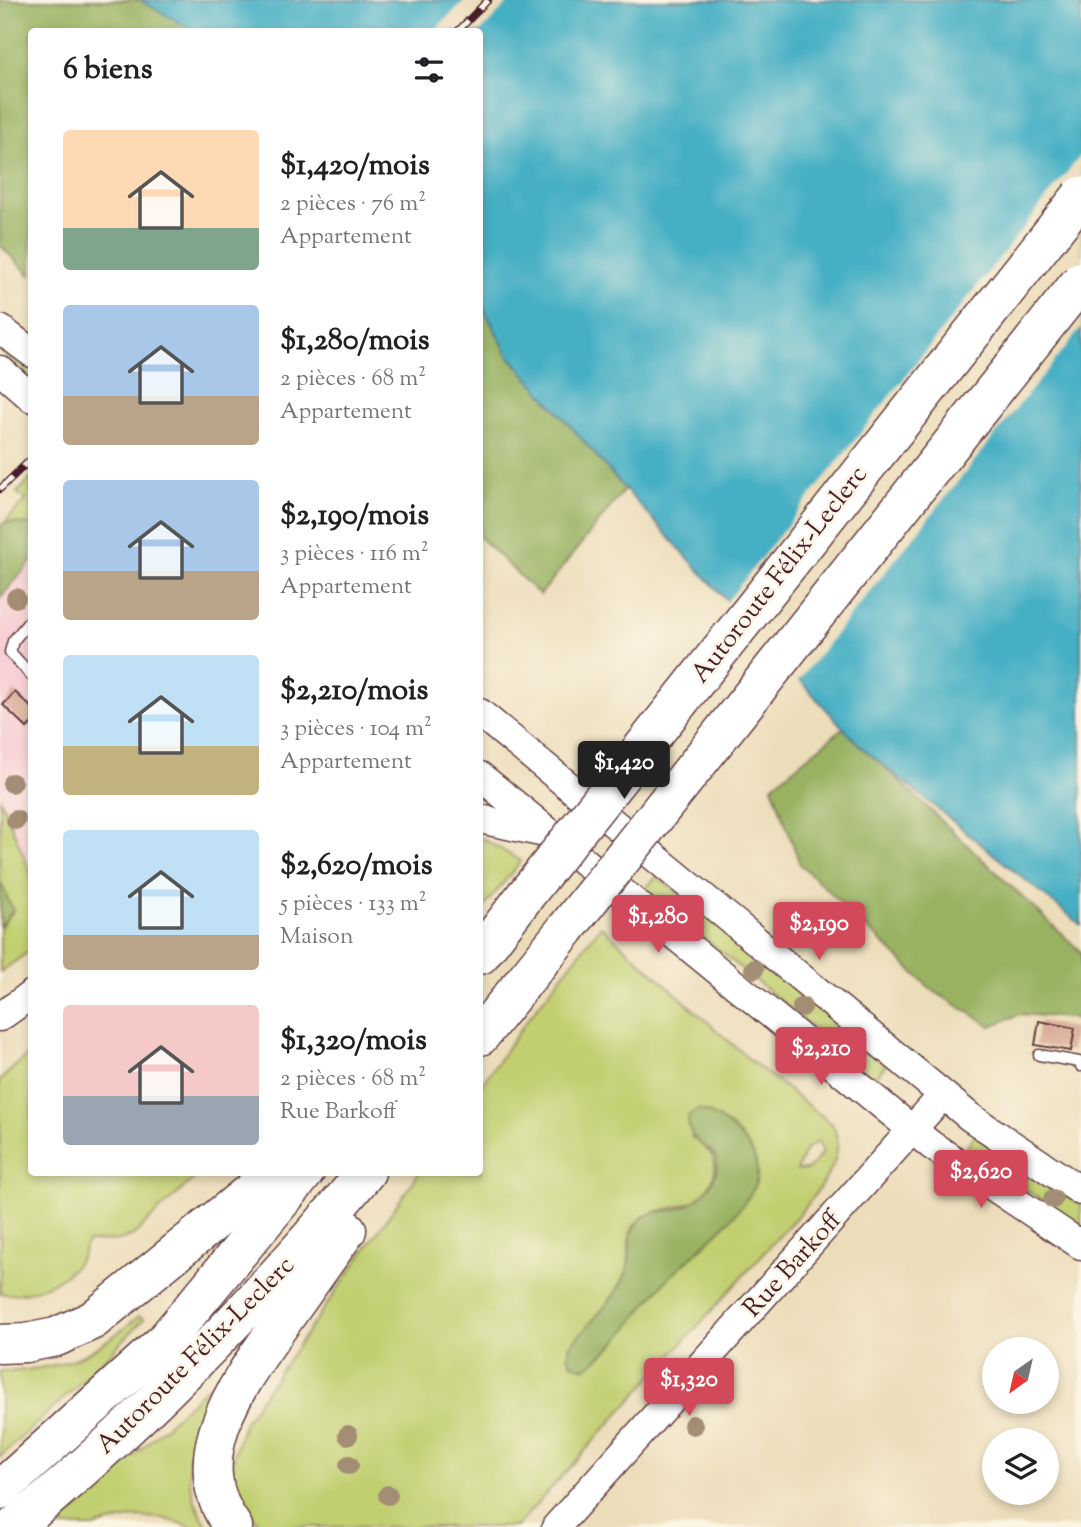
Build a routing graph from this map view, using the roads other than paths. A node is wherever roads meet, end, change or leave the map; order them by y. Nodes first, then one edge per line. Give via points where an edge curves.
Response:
1 (1081, 196) edge
2 (1081, 281) edge
3 (0, 329) edge
4 (28, 350) edge
5 (0, 370) edge
6 (28, 394) edge
7 (28, 623) edge
8 (28, 672) edge
9 (483, 715) edge
10 (483, 779) edge
11 (483, 820) edge
12 (548, 833) junction
13 (483, 950) edge
14 (28, 997) edge
15 (0, 1017) edge
16 (486, 1029) edge
17 (1039, 1055) dead end
18 (1080, 1060) edge
19 (943, 1095) junction
20 (913, 1131) junction
21 (270, 1176) edge
22 (302, 1176) edge
23 (363, 1176) edge
24 (384, 1176) edge
25 (1081, 1191) edge
26 (1081, 1245) edge
27 (0, 1344) edge
28 (0, 1490) edge
29 (15, 1527) edge
30 (233, 1527) edge
31 (556, 1527) edge

1 - 13 highway, Autoroute Félix-Leclerc, bridge
2 - 16 highway, Autoroute Félix-Leclerc, bridge
3 - 4 street
5 - 6 street
7 - 8 lane via 10,652
9 - 19 street
10 - 12 street
11 - 12 street
12 - 20 street
14 - 15 street
17 - 18 lane
19 - 20 street, Rue Barkoff
19 - 25 street
20 - 26 street
20 - 31 street, Rue Barkoff
21 - 27 highway via 93,1320 56,1337
22 - 28 highway, Autoroute Félix-Leclerc via 164,1342
23 - 29 highway, Autoroute Félix-Leclerc via 202,1357
24 - 30 highway via 245,1375 225,1413 214,1445 212,1474 218,1500

